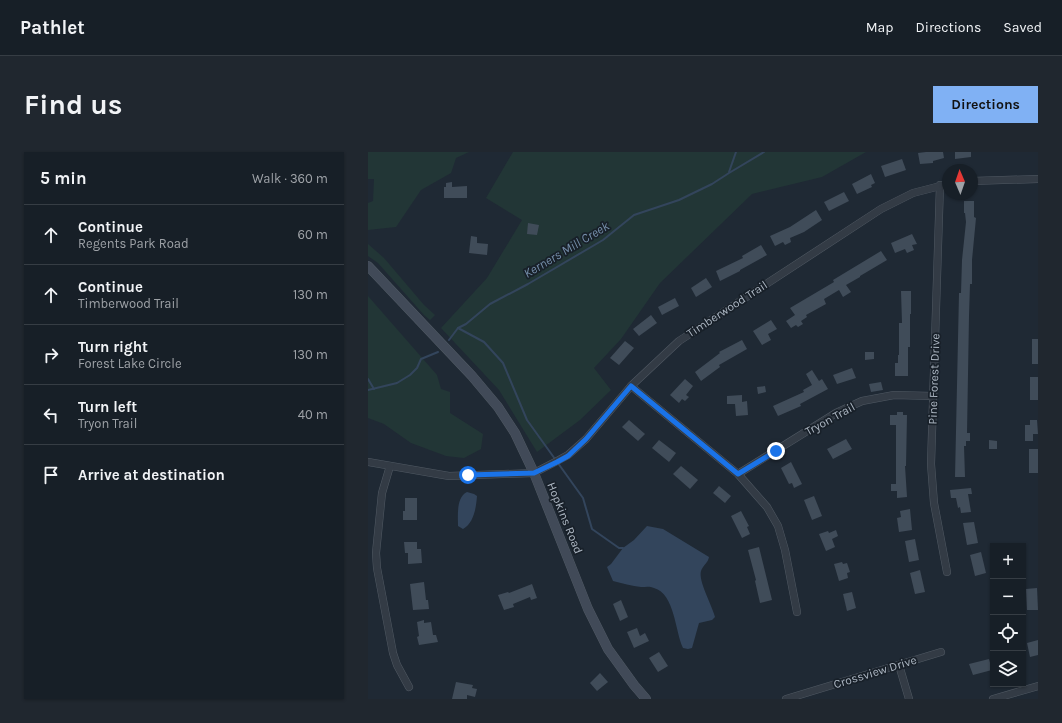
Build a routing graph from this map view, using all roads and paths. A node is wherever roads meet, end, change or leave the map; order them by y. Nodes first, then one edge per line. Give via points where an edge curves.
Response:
1 (1038, 179) edge
2 (978, 182) edge
3 (940, 185) joint
4 (368, 266) edge
5 (631, 386) junction
6 (933, 396) junction
7 (368, 462) edge
8 (390, 466) junction
9 (534, 473) junction
10 (738, 474) junction
11 (946, 572) dead end
12 (797, 612) dead end
13 (941, 652) dead end
14 (899, 665) junction
15 (1038, 686) edge
16 (409, 687) dead end
17 (646, 699) edge
18 (786, 699) edge
19 (909, 699) edge
20 (993, 699) edge

1 - 2 street
3 - 5 street, Timberwood Trail via 913,193 881,209 710,320 679,341
3 - 6 street, Pine Forest Drive
4 - 9 main road, Hopkins Road via 498,407 515,433
5 - 9 street, Timberwood Trail via 586,439 568,456
5 - 10 street
6 - 10 street, Tryon Trail via 894,395 862,401 836,413
6 - 11 street, Pine Forest Drive via 931,464 934,503
7 - 8 street
8 - 9 street via 449,476
8 - 16 street via 380,507 377,568 393,653
9 - 17 main road, Hopkins Road via 588,609 608,649
10 - 12 street via 767,507 778,526
13 - 14 street, Crossview Drive
14 - 18 street, Crossview Drive
14 - 19 street
15 - 20 street

